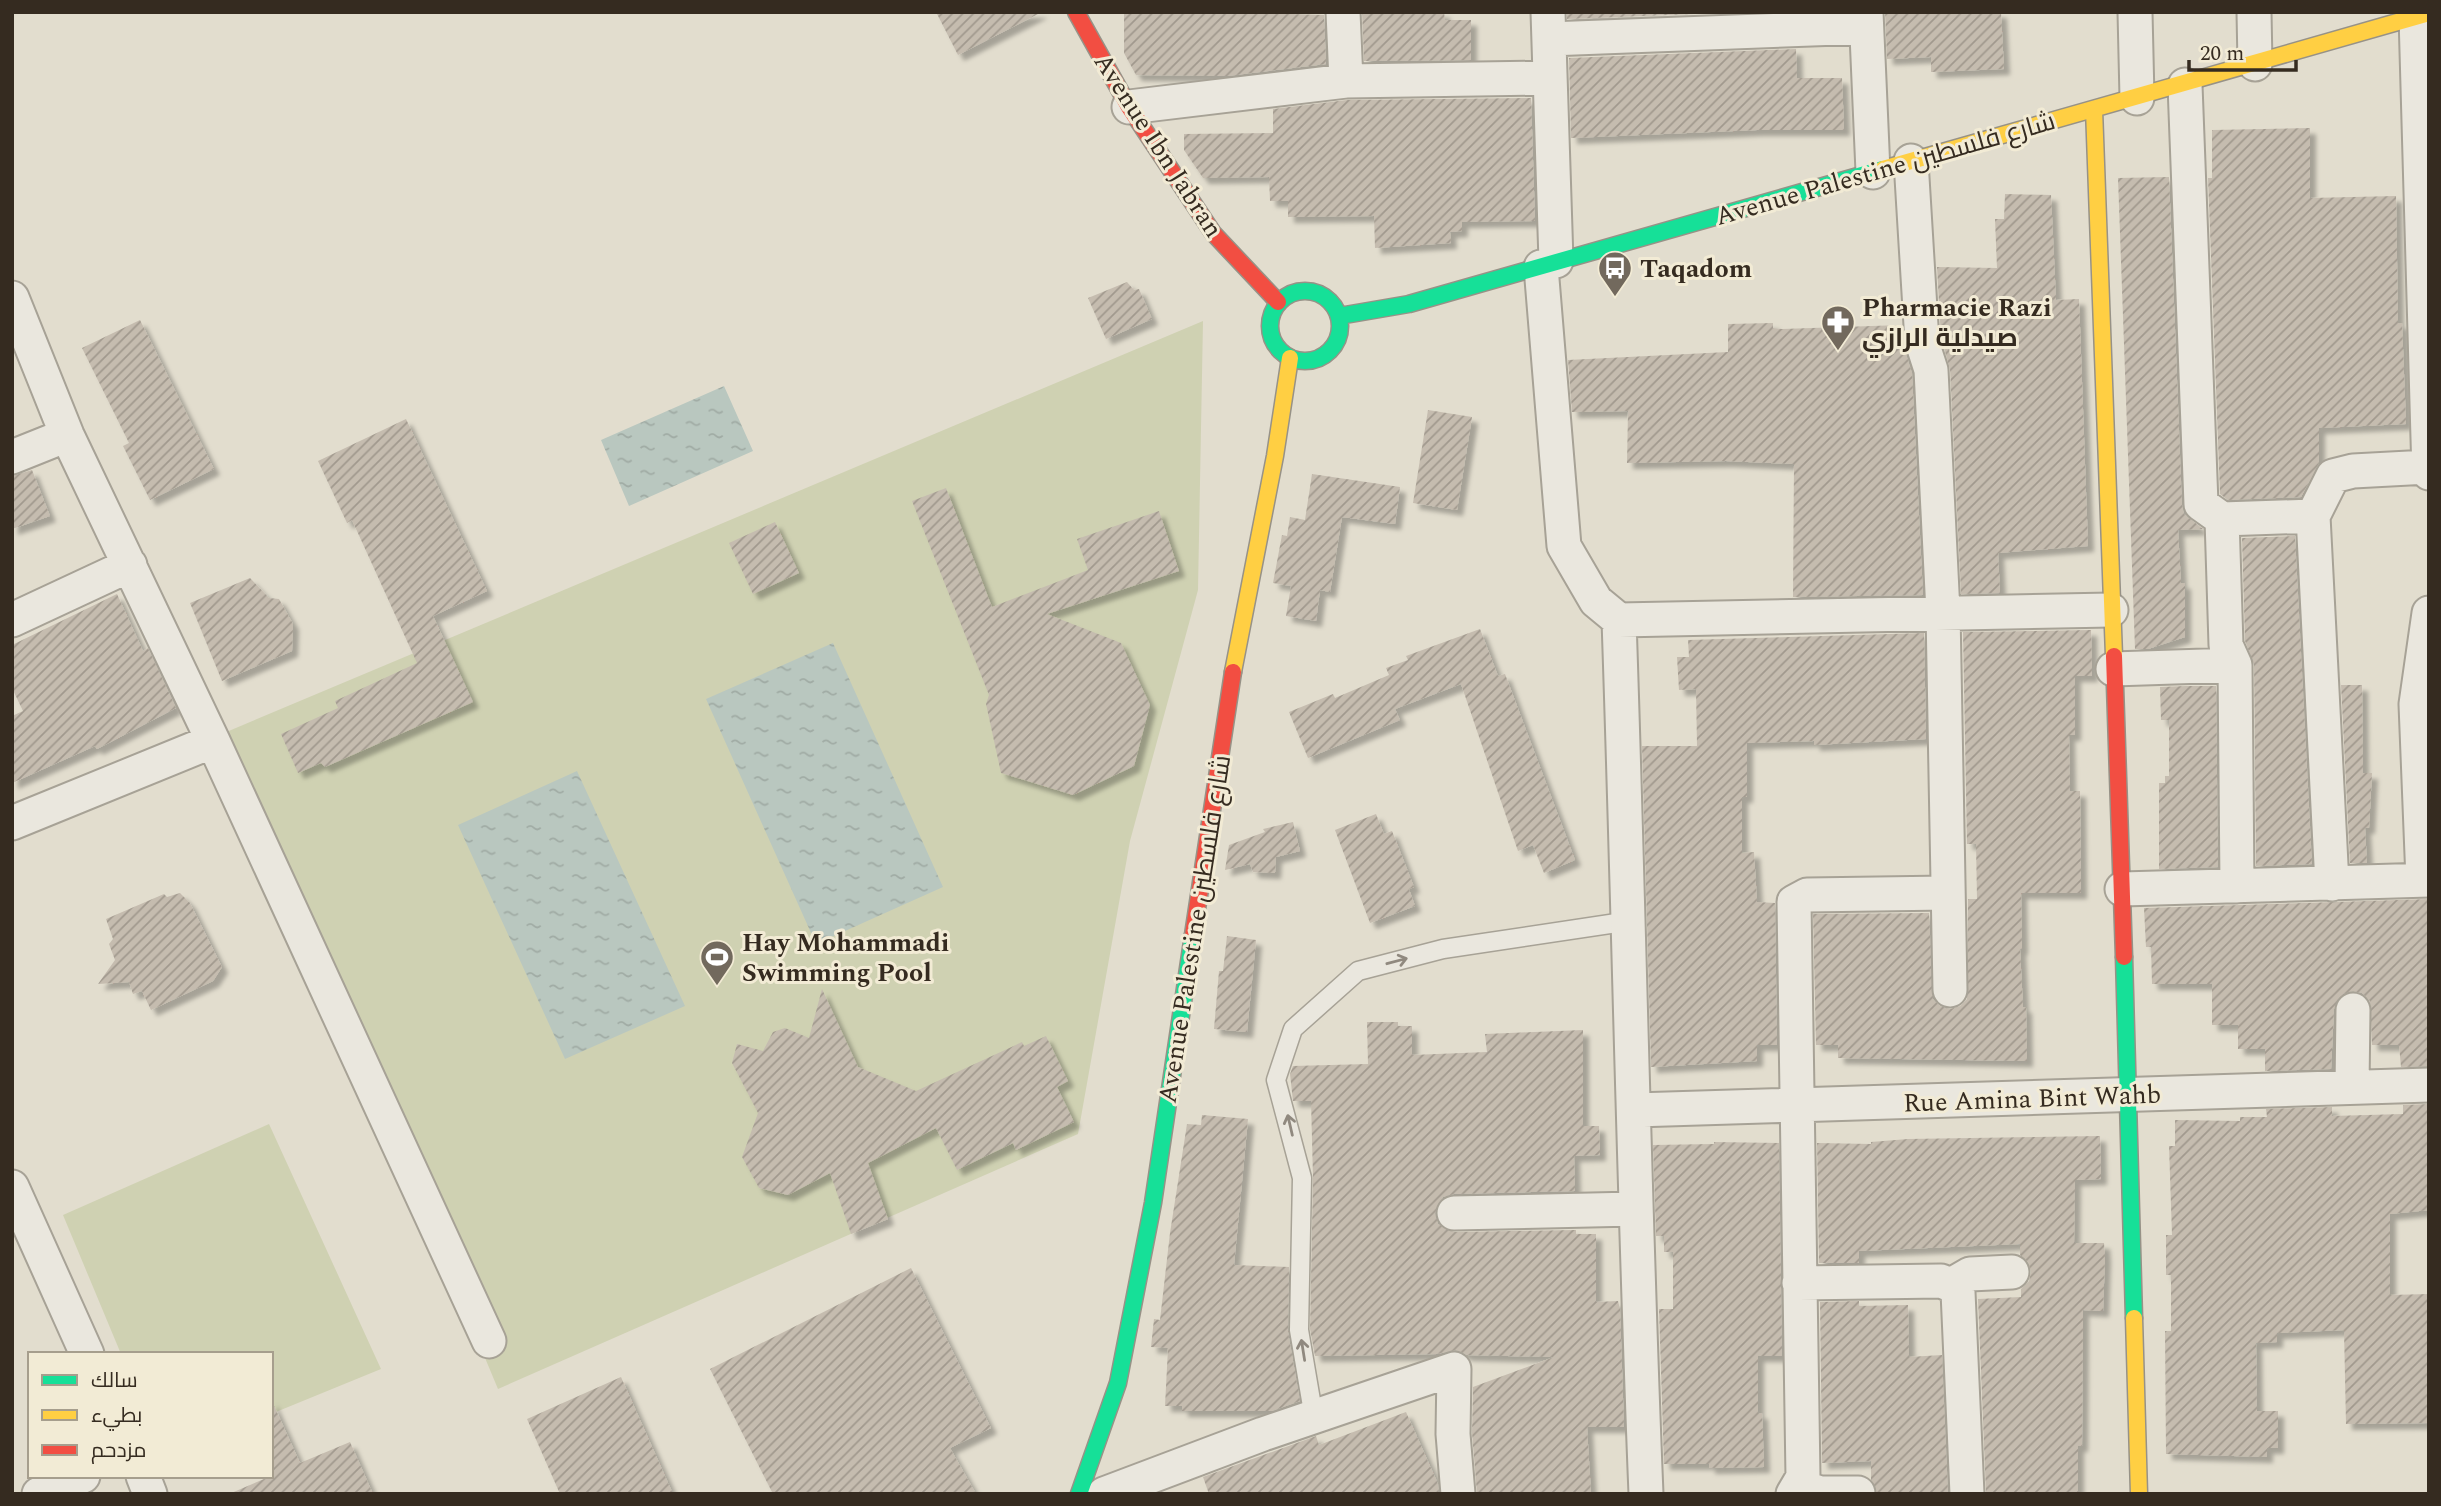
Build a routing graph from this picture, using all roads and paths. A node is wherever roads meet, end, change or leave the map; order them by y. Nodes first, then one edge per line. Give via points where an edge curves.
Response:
1 (1076, 12) edge
2 (1343, 12) edge
3 (2135, 12) edge
4 (2253, 12) edge
5 (2406, 17) edge
6 (1866, 20) edge
7 (1549, 26) edge
8 (2255, 64) junction
9 (1550, 78) junction
10 (1346, 80) junction
11 (2185, 85) junction
12 (2137, 98) junction
13 (1129, 107) junction
14 (2094, 109) junction
15 (1911, 161) junction
16 (1873, 172) junction
17 (1548, 264) junction
18 (2427, 267) edge
19 (12, 298) edge
20 (1278, 302) junction
21 (1339, 316) junction
22 (1290, 358) junction
23 (2426, 380) edge
24 (67, 435) junction
25 (12, 457) edge
26 (2428, 467) edge
27 (2429, 473) edge
28 (2313, 516) junction
29 (2222, 519) junction
30 (130, 565) junction
31 (2112, 610) junction
32 (1943, 612) junction
33 (2429, 613) edge
34 (12, 620) edge
35 (1619, 620) junction
36 (2235, 665) junction
37 (2113, 669) junction
38 (2423, 704) edge
39 (213, 741) junction
40 (2424, 776) edge
41 (12, 823) edge
42 (2426, 880) edge
43 (2332, 884) junction
44 (2237, 886) junction
45 (2122, 889) junction
46 (1947, 893) junction
47 (1630, 921) junction
48 (1950, 990) dead end
49 (2353, 1010) dead end
50 (2429, 1085) edge
51 (2352, 1087) junction
52 (2127, 1095) junction
53 (1798, 1105) junction
54 (1635, 1110) junction
55 (12, 1187) edge
56 (1635, 1209) junction
57 (1454, 1213) dead end
58 (2012, 1272) dead end
59 (1799, 1283) junction
60 (1951, 1285) junction
61 (489, 1341) dead end
62 (86, 1352) edge
63 (1314, 1418) junction
64 (78, 1478) edge
65 (143, 1478) edge
66 (1796, 1490) edge
67 (1858, 1493) edge
68 (39, 1494) edge
69 (150, 1494) edge
70 (1079, 1494) edge
71 (1104, 1494) edge
72 (1458, 1494) edge
73 (1646, 1494) edge
74 (1967, 1494) edge
75 (2139, 1494) edge

1 - 13 street, Avenue Ibn Jabran
2 - 10 street
3 - 12 street
4 - 8 street
5 - 8 street, Avenue Palestine شارع فلسطين
5 - 18 street
6 - 7 street
6 - 16 street
7 - 9 street
8 - 11 street, Avenue Palestine شارع فلسطين
9 - 10 street
9 - 17 street
10 - 13 street
11 - 12 street, Avenue Palestine شارع فلسطين
11 - 29 street via 2202,504
12 - 14 street, Avenue Palestine شارع فلسطين
13 - 20 street, Avenue Ibn Jabran via 1213,233
14 - 15 street, Avenue Palestine شارع فلسطين
14 - 31 street
15 - 16 street, Avenue Palestine شارع فلسطين
15 - 32 street via 1922,342 1931,370
16 - 17 street, Avenue Palestine شارع فلسطين
17 - 21 street, Avenue Palestine شارع فلسطين via 1409,304
17 - 35 street via 1564,546 1596,601
18 - 23 street
19 - 24 street
20 - 21 street via 1300,291 1312,292 1327,298
20 - 22 street via 1269,326 1278,349
21 - 22 street via 1333,348 1320,358
22 - 70 street, Avenue Palestine شارع فلسطين via 1233,673 1153,1203 1118,1383
23 - 26 street
24 - 25 street
24 - 30 street
26 - 27 street
26 - 28 street via 2333,476
28 - 29 street
28 - 43 street
29 - 36 street via 2226,645
30 - 34 street
30 - 39 street
31 - 32 street
31 - 37 street
32 - 35 street
32 - 46 street
33 - 38 street
35 - 47 street
36 - 37 street
36 - 44 street
37 - 45 street
38 - 40 street
39 - 41 street
39 - 61 street
40 - 42 street
42 - 43 street
43 - 44 street
44 - 45 street
45 - 52 street
46 - 48 street
46 - 53 street via 1807,895 1794,902
47 - 54 street
63 -> 47 lane via 1299,1330 1302,1178 1276,1080 1293,1029 1358,971 1443,949
49 - 51 street
50 - 51 street, Rue Amina Bint Wahb
51 - 52 street, Rue Amina Bint Wahb
52 - 53 street, Rue Amina Bint Wahb
52 - 75 street
53 - 54 street, Rue Amina Bint Wahb
53 - 59 street
54 - 56 street
55 - 62 street
56 - 57 street
56 - 73 street
58 - 60 street via 1970,1274
59 - 60 street via 1941,1280
59 - 66 street via 1803,1477
60 - 74 street via 1959,1299
63 - 71 street
63 - 72 street via 1454,1369
64 - 68 street
65 - 69 street
66 - 67 street

